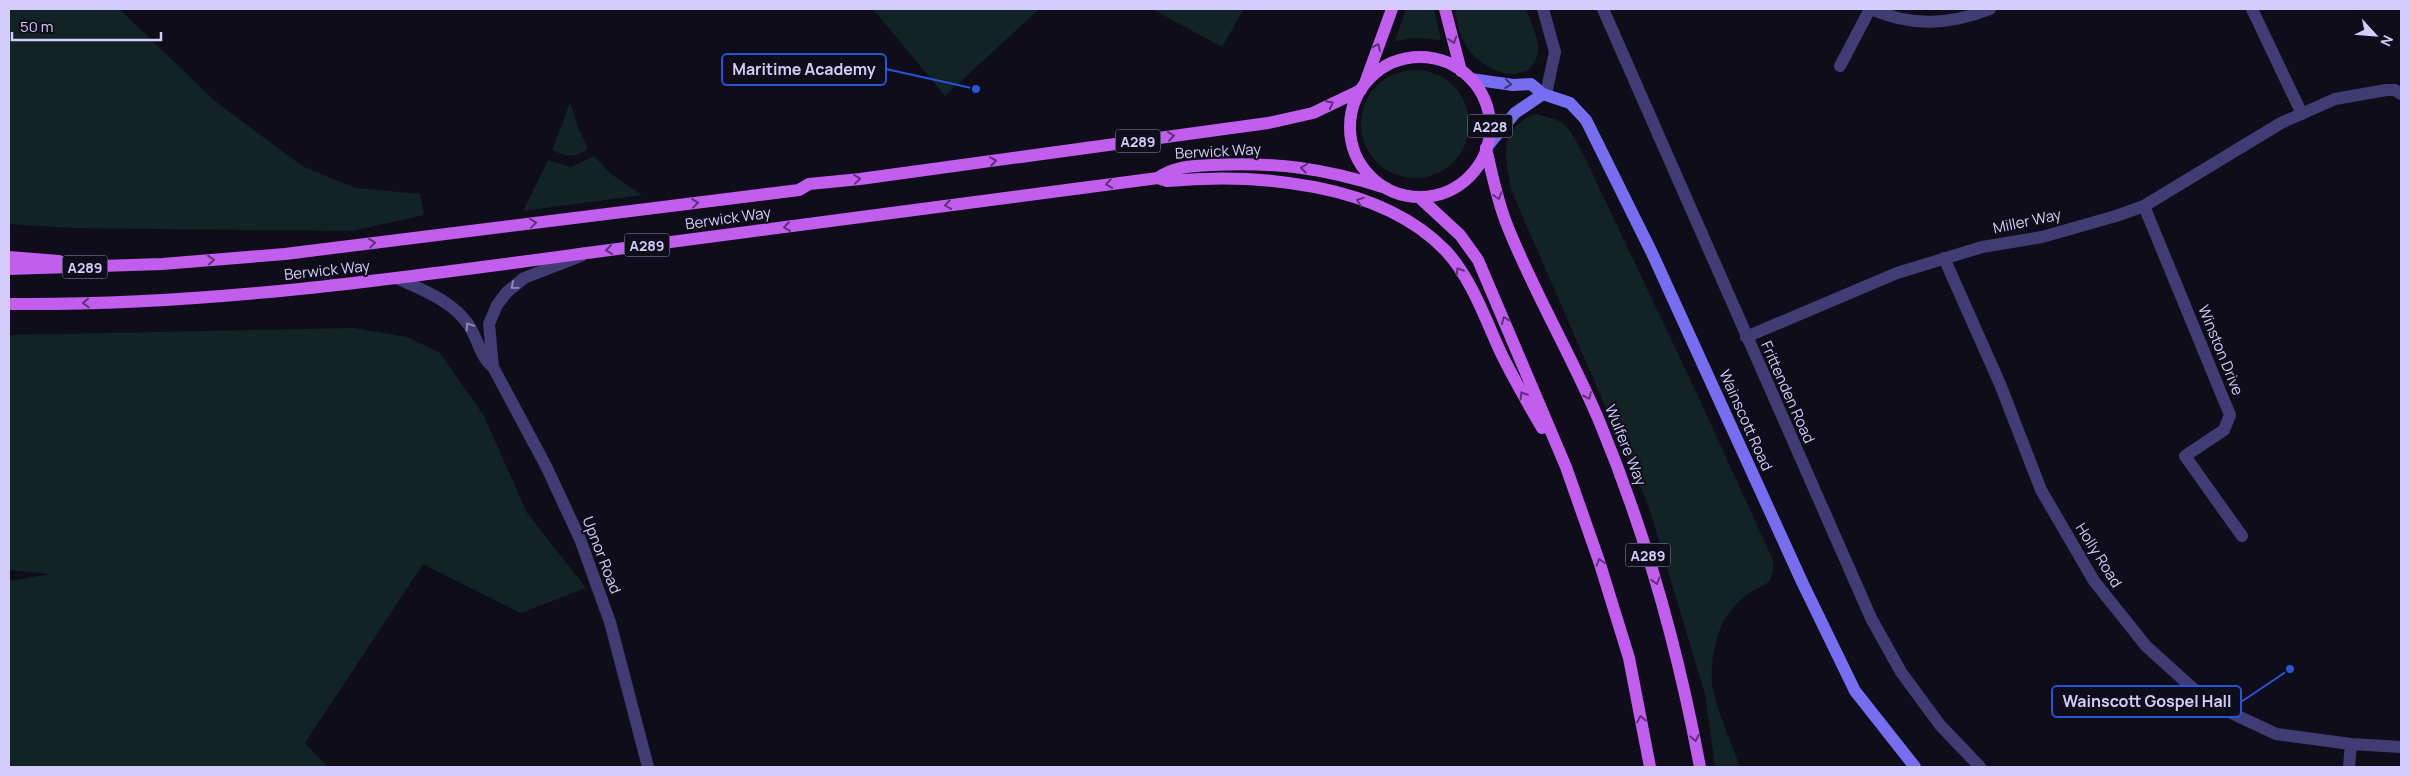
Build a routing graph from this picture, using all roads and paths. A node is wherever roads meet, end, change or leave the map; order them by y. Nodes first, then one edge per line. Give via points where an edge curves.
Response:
1 (1392, 9) edge
2 (1445, 9) edge
3 (1543, 9) edge
4 (1603, 9) edge
5 (1871, 9) edge
6 (1990, 9) edge
7 (2252, 9) edge
8 (1840, 66) dead end
9 (1466, 75) junction
10 (1363, 87) junction
11 (1545, 94) junction
12 (2401, 94) edge
13 (2302, 114) junction
14 (1486, 148) junction
15 (1158, 178) junction
16 (1386, 188) junction
17 (1420, 197) junction
18 (2144, 206) junction
19 (590, 253) junction
20 (9, 257) edge
21 (1944, 258) junction
22 (119, 266) junction
23 (9, 270) edge
24 (399, 279) junction
25 (9, 304) edge
26 (1746, 338) junction
27 (493, 367) junction
28 (1566, 467) junction
29 (2242, 536) dead end
30 (2351, 744) junction
31 (2401, 747) edge
32 (648, 767) edge
33 (1650, 767) edge
34 (1700, 767) edge
35 (1914, 767) edge
36 (1980, 767) edge
37 (2349, 767) edge

10 -> 1 main road, A228
2 -> 9 main road, A228
3 - 11 street via 1555,52
4 - 26 street, Frittenden Road
5 - 6 street via 1904,20 1931,23 1957,20
5 - 8 street
7 - 13 street
9 - 10 main road, A228 via 1438,60 1407,58 1383,68
9 -> 11 street, Wainscott Road via 1513,85 1531,84
9 - 14 main road, A228 via 1487,108 1490,128
10 - 16 main road, A228 via 1352,112 1352,144 1367,173
22 -> 10 main road, Berwick Way / A289 via 285,254 799,190 809,184 1268,123 1312,113
11 - 14 street via 1515,113
11 - 35 street, Wainscott Road via 1562,99 1579,110 1594,133 1855,692
12 - 13 street, Miller Way via 2386,90 2335,99
13 - 18 street, Miller Way via 2250,140
14 - 17 main road, A228 via 1475,169 1458,186 1443,193
14 -> 34 main road, Wulfere Way / A289 via 1507,224 1596,414 1631,503 1669,629
16 -> 15 main road, Berwick Way / A289 via 1341,174 1287,165 1193,166 1167,171
15 -> 19 main road, Berwick Way / A289
28 -> 15 main road, A289 via 1513,378 1464,279 1446,252 1422,231 1363,201 1294,184 1239,178 1167,181
16 - 17 main road, A228
28 -> 17 main road, A289 via 1478,260 1460,235
18 - 21 street, Miller Way via 2042,237 1982,247
18 - 29 street, Winston Drive via 2230,415 2224,430 2185,456
19 - 24 main road, Berwick Way / A289
19 -> 27 street via 524,278 507,292 489,324
20 - 22 main road, A289
21 - 26 street, Miller Way via 1896,272
21 - 30 street, Holly Road via 2000,384 2041,490 2094,582 2146,646 2208,702 2276,734
22 - 23 main road, Berwick Way / A289
24 -> 25 main road, Berwick Way / A289 via 135,301
27 -> 24 street, Upnor Road via 484,360 471,328 461,315
26 - 36 street, Frittenden Road via 1871,618 1901,672 1940,725
27 - 32 street, Upnor Road via 546,466 580,539 610,622
33 -> 28 main road, A289 via 1629,658 1600,561
30 - 31 street, Holly Road
30 - 37 street

